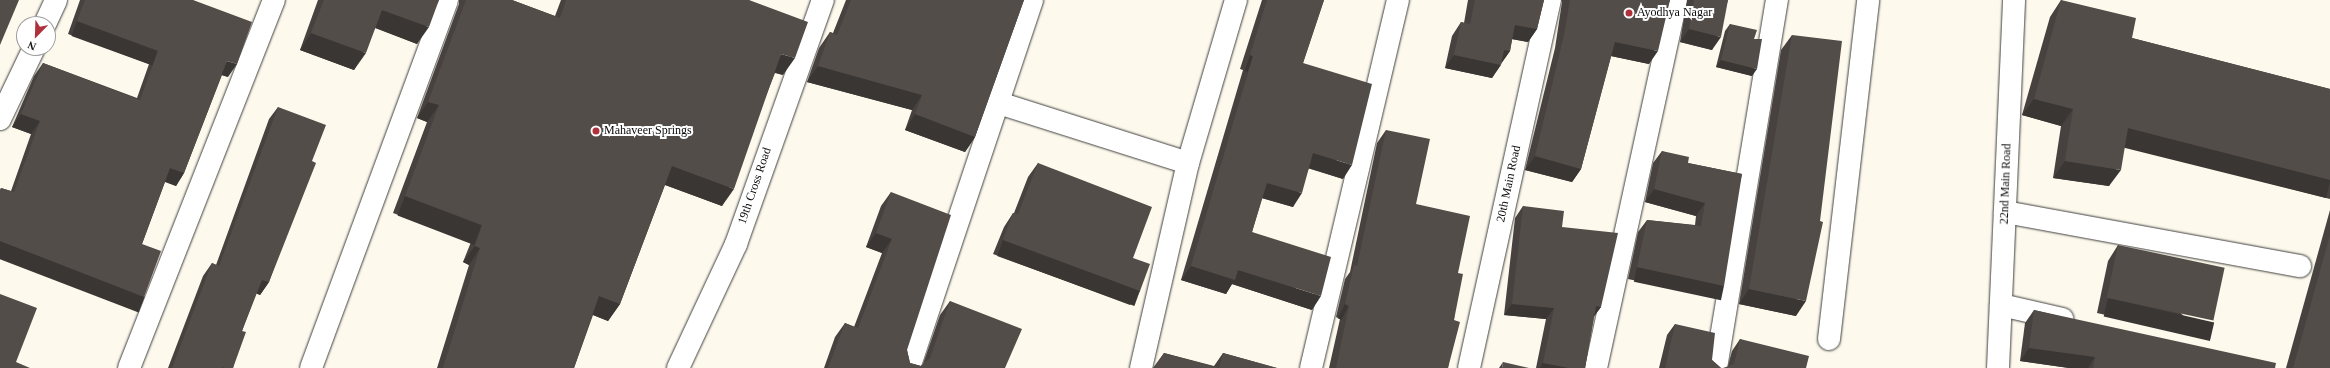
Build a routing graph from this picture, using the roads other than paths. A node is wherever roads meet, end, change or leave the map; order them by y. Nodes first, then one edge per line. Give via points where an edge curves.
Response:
1 (56, 0) edge
2 (274, 0) edge
3 (447, 0) edge
4 (823, 0) edge
5 (1032, 0) edge
6 (1236, 0) edge
7 (1398, 0) edge
8 (1550, 0) edge
9 (1676, 0) edge
10 (1777, 0) edge
11 (1868, 0) edge
12 (2014, 0) edge
13 (49, 16) edge
14 (30, 56) edge
15 (999, 103) dead end
16 (0, 119) edge
17 (1188, 163) junction
18 (2005, 212) junction
19 (2300, 266) dead end
20 (2001, 305) junction
21 (2086, 324) edge
22 (1829, 339) dead end
23 (129, 368) edge
24 (311, 368) edge
25 (678, 368) edge
26 (909, 368) edge
27 (1141, 368) edge
28 (1311, 368) edge
29 (1469, 368) edge
30 (1596, 368) edge
31 (1716, 368) edge
32 (1998, 368) edge

1 - 13 street
2 - 23 street
3 - 24 street
4 - 25 street, 19th Cross Road via 736,244
5 - 26 street
6 - 17 street
7 - 28 street
8 - 29 street, 20th Main Road
9 - 30 street
10 - 31 street
11 - 22 street
12 - 18 street, 22nd Main Road
14 - 16 street
15 - 17 street
17 - 27 street
18 - 19 street
18 - 20 street, 22nd Main Road
20 - 21 street
20 - 32 street, 22nd Main Road

